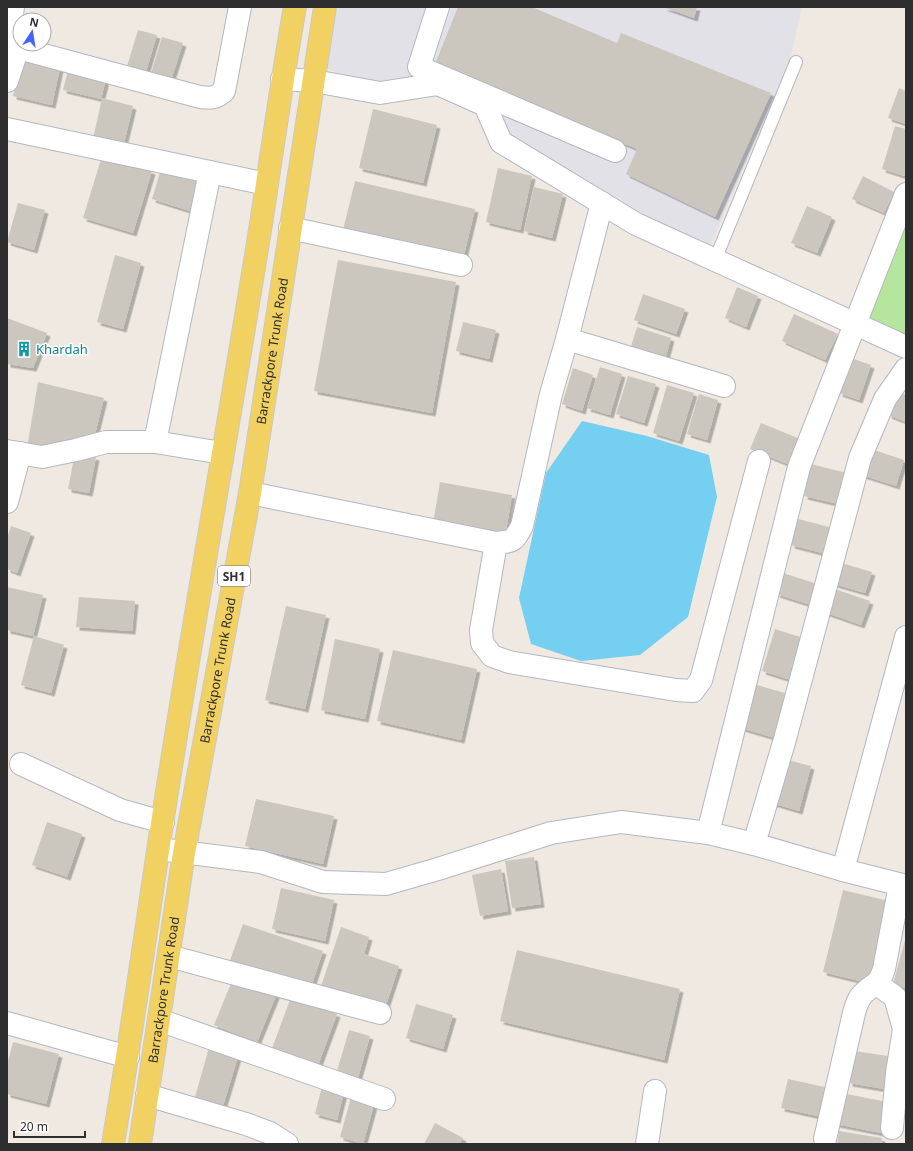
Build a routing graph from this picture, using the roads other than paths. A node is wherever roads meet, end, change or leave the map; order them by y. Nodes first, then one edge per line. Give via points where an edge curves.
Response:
1 (240, 7) edge
2 (295, 7) edge
3 (325, 7) edge
4 (438, 7) edge
5 (12, 14) edge
6 (12, 42) edge
7 (17, 52) edge
8 (33, 52) edge
9 (796, 62) dead end
10 (282, 79) junction
11 (7, 81) edge
12 (314, 81) junction
13 (7, 129) edge
14 (615, 151) dead end
15 (210, 172) junction
16 (267, 184) junction
17 (906, 194) edge
18 (602, 203) junction
19 (290, 228) junction
20 (714, 260) junction
21 (461, 265) dead end
22 (855, 324) junction
23 (567, 339) junction
24 (906, 347) edge
25 (906, 369) edge
26 (724, 386) dead end
27 (155, 442) junction
28 (13, 452) edge
29 (222, 453) junction
30 (759, 461) dead end
31 (250, 493) junction
32 (7, 502) edge
33 (496, 543) junction
34 (906, 637) edge
35 (21, 764) dead end
36 (162, 822) junction
37 (708, 833) junction
38 (754, 844) junction
39 (159, 849) junction
40 (184, 853) junction
41 (843, 870) junction
42 (903, 886) edge
43 (169, 956) junction
44 (877, 984) junction
45 (380, 1014) dead end
46 (159, 1020) junction
47 (7, 1024) edge
48 (128, 1057) junction
49 (654, 1091) dead end
50 (147, 1095) junction
51 (384, 1099) dead end
52 (892, 1128) dead end
53 (825, 1139) dead end
54 (113, 1144) edge
55 (140, 1144) edge
56 (287, 1144) edge
57 (647, 1144) edge

1 - 8 street via 224,91 211,98
2 - 10 main road, Barrackpore Trunk Road / SH1
3 - 12 main road, Barrackpore Trunk Road / SH1
4 - 14 street via 419,66
5 - 6 street
7 - 11 street
9 - 20 lane
10 - 12 street
10 - 16 main road, Barrackpore Trunk Road / SH1
12 - 18 street via 380,93 438,84 484,105 501,142
12 - 19 main road, Barrackpore Trunk Road / SH1
13 - 15 street
15 - 16 street
15 - 27 street
16 - 29 main road, Barrackpore Trunk Road / SH1
17 - 22 street
18 - 20 street via 636,224
18 - 23 street
19 - 21 street
19 - 31 main road, Barrackpore Trunk Road / SH1
20 - 22 street
22 - 24 street
22 - 37 street via 799,467
23 - 26 street
23 - 33 street via 551,394 522,526 510,542
25 - 38 street via 885,399 860,458 785,739
27 - 28 street via 106,442 42,457
27 - 29 street
28 - 32 street
29 - 36 main road, Barrackpore Trunk Road / SH1
30 - 33 street via 701,680 693,691 509,662 492,656 482,643 481,630
31 - 33 street
31 - 40 main road, Barrackpore Trunk Road / SH1
34 - 41 street
35 - 36 street via 120,810
36 - 39 main road, Barrackpore Trunk Road / SH1
37 - 38 street
37 - 40 street via 621,822 550,833 386,884 324,882 261,862
38 - 41 street
39 - 40 street
39 - 48 main road, Barrackpore Trunk Road / SH1
40 - 43 main road, Barrackpore Trunk Road / SH1
41 - 42 street
42 - 44 street via 884,969
43 - 45 street
43 - 46 main road, Barrackpore Trunk Road / SH1
44 - 52 street via 895,997 904,1029
44 - 53 street via 863,994 857,1003
46 - 50 main road, Barrackpore Trunk Road / SH1
46 - 51 street
47 - 48 street
48 - 54 main road, Barrackpore Trunk Road / SH1
49 - 57 street
50 - 55 main road, Barrackpore Trunk Road / SH1
50 - 56 street via 270,1132

